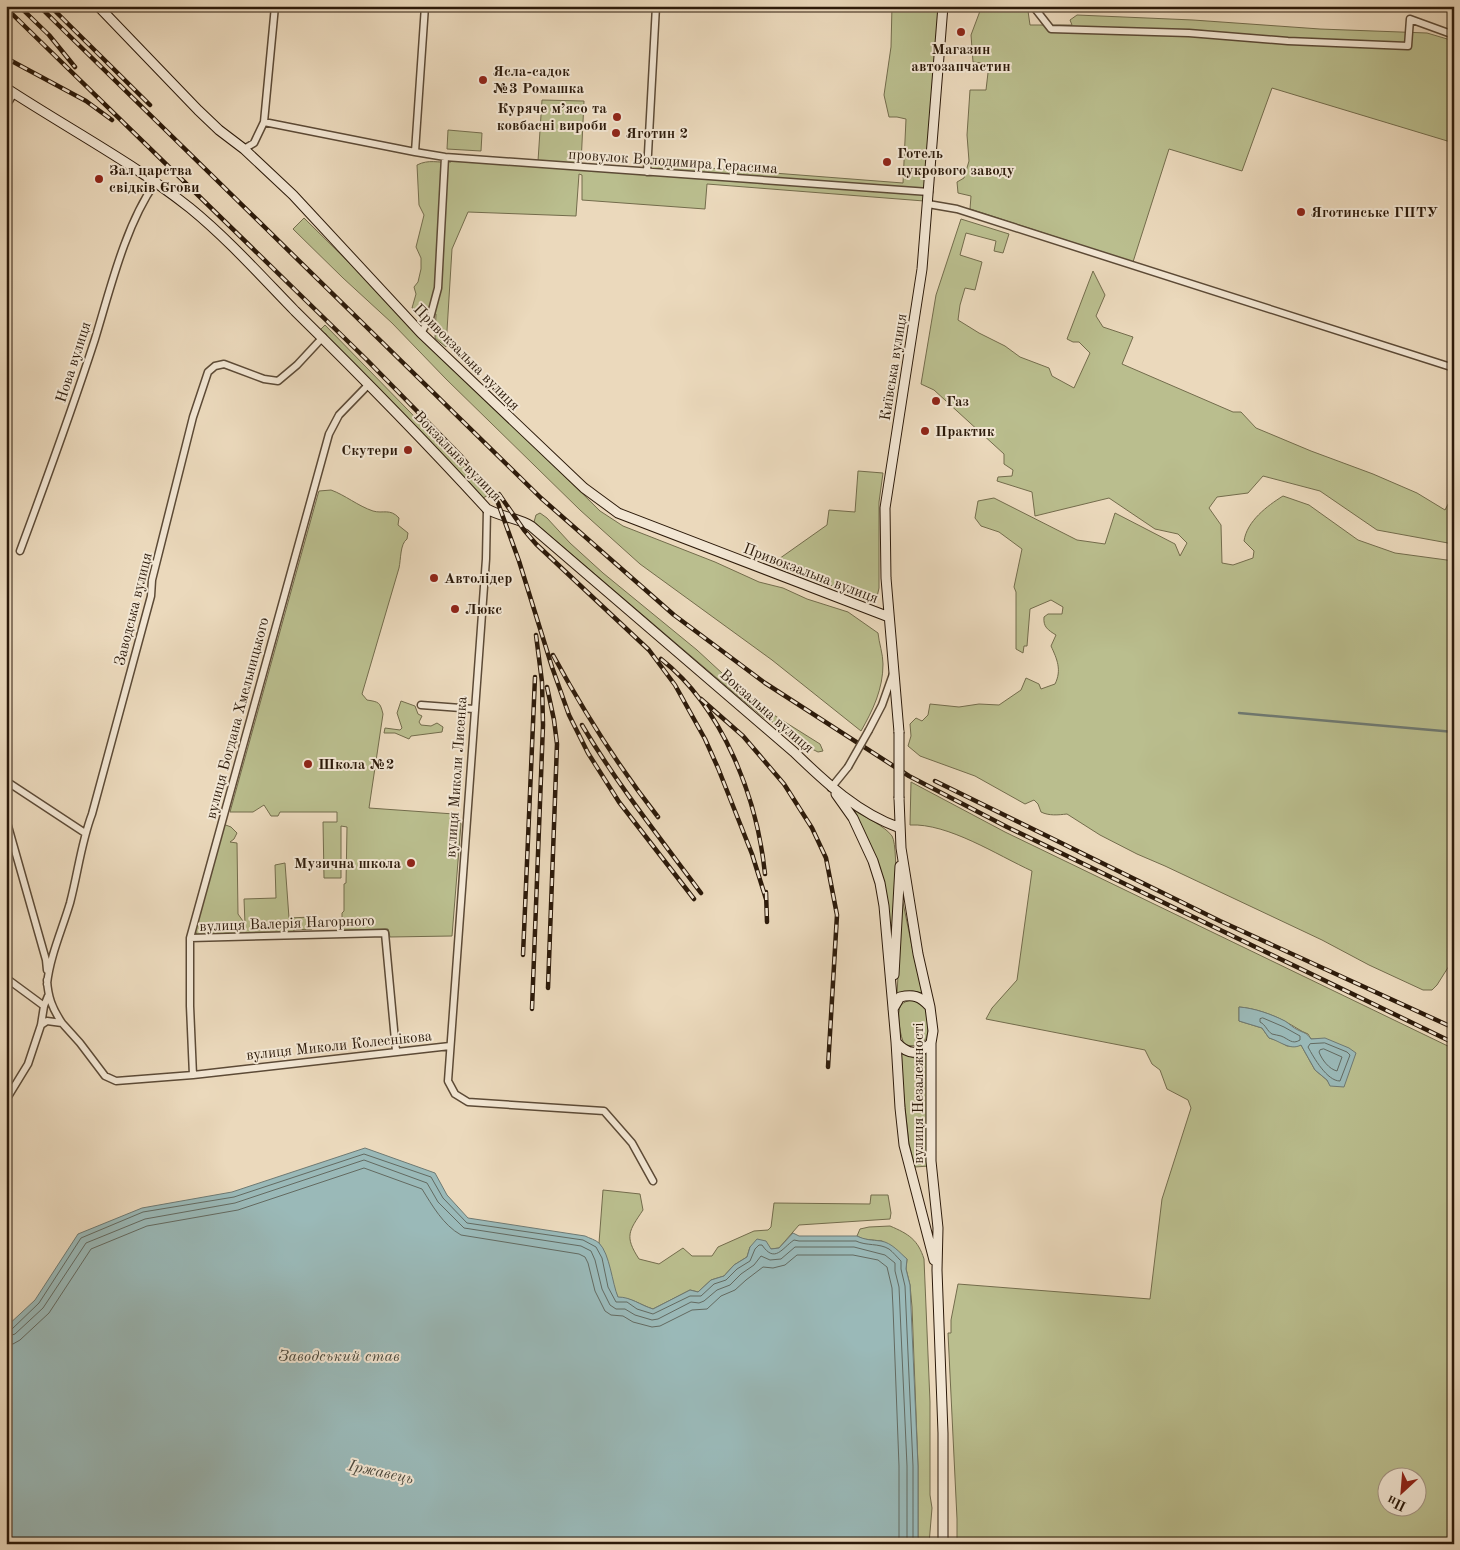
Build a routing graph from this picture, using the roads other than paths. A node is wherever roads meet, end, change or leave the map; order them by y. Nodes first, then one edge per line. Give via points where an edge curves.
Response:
1 (98, 6) edge
2 (275, 6) edge
3 (424, 6) edge
4 (656, 6) edge
5 (944, 6) edge
6 (1033, 6) edge
7 (1454, 34) edge
8 (10, 91) edge
9 (6, 106) edge
10 (264, 122) junction
11 (244, 149) junction
12 (415, 152) junction
13 (445, 157) junction
14 (647, 172) junction
15 (155, 183) junction
16 (929, 192) junction
17 (928, 204) junction
18 (421, 333) junction
19 (323, 338) junction
20 (1454, 368) edge
21 (369, 384) junction
22 (487, 509) junction
23 (20, 551) dead end
24 (889, 617) junction
25 (895, 668) junction
26 (421, 705) dead end
27 (474, 709) junction
28 (6, 781) edge
29 (831, 788) junction
30 (899, 798) joint
31 (6, 819) edge
32 (900, 828) junction
33 (85, 833) junction
34 (901, 848) junction
35 (190, 938) junction
36 (6, 978) edge
37 (48, 984) junction
38 (48, 996) junction
39 (44, 1006) junction
40 (930, 1007) junction
41 (892, 1009) junction
42 (59, 1022) junction
43 (41, 1025) junction
44 (896, 1042) junction
45 (930, 1043) junction
46 (450, 1046) junction
47 (396, 1051) junction
48 (193, 1075) junction
49 (6, 1100) edge
50 (653, 1181) dead end
51 (937, 1270) junction
52 (943, 1544) edge

1 - 11 street, Привокзальна вулиця via 198,110
2 - 10 street
3 - 12 street
4 - 14 street
5 - 16 street, Київська вулиця
6 - 7 street via 1051,29 1189,33 1408,46 1410,20
8 - 9 street
8 - 15 street, Вокзальна вулиця
10 - 11 street via 254,143
10 - 12 street, провулок Володимира Герасима
11 - 18 street, Привокзальна вулиця via 293,195
12 - 13 street, провулок Володимира Герасима
13 - 14 street, провулок Володимира Герасима
13 - 18 street via 438,288 430,318
14 - 16 street, провулок Володимира Герасима
15 - 19 street, Вокзальна вулиця via 190,208
15 - 23 street, Нова вулиця via 120,257
16 - 17 street, Київська вулиця
17 - 20 street via 957,209
17 - 24 street, Київська вулиця via 922,269 885,508
18 - 24 street, Привокзальна вулиця via 584,488 618,513
19 - 21 street, Вокзальна вулиця
19 - 33 street, Заводська вулиця via 278,380 264,379 224,364 208,372 180,465 151,596
21 - 22 street, Вокзальна вулиця
21 - 35 street, вулиця Богдана Хмельницького via 338,415 329,434
22 - 27 street, вулиця Миколи Лисенка
22 - 29 street, Вокзальна вулиця via 532,526 787,746
24 - 25 street, Київська вулиця
25 - 29 street, bridge via 869,730 848,767
25 - 30 street, Київська вулиця, bridge
26 - 27 street
27 - 46 street, вулиця Миколи Лисенка
28 - 33 street
29 - 32 street, Вокзальна вулиця via 862,809
29 - 41 street via 853,818 880,883
30 - 32 street, вулиця Незалежності
31 - 37 street via 46,960
32 - 34 street, вулиця Незалежності
33 - 37 street, Заводська вулиця via 70,902 49,968
34 - 40 street, вулиця Незалежності
34 - 41 street
35 - 47 street, вулиця Валерія Нагорного via 385,933
35 - 48 street, вулиця Богдана Хмельницького
36 - 39 street
37 - 38 street
38 - 39 street
38 - 42 street, вулиця Миколи Колеснікова
39 - 43 street
40 - 41 street via 918,996 909,995 900,997
40 - 45 street, вулиця Незалежності
41 - 44 street, вулиця Незалежності
42 - 43 street via 47,1021
42 - 48 street, вулиця Миколи Колеснікова via 105,1076 116,1082
43 - 49 street via 28,1064
44 - 45 street via 904,1049 918,1052
44 - 51 street, вулиця Незалежності via 904,1145
45 - 51 street, вулиця Незалежності via 931,1161 938,1228
46 - 47 street, вулиця Миколи Колеснікова
46 - 50 street, вулиця Миколи Колеснікова via 448,1081 455,1094 468,1102 604,1111 632,1143
47 - 48 street, вулиця Миколи Колеснікова
51 - 52 street, вулиця Незалежності

